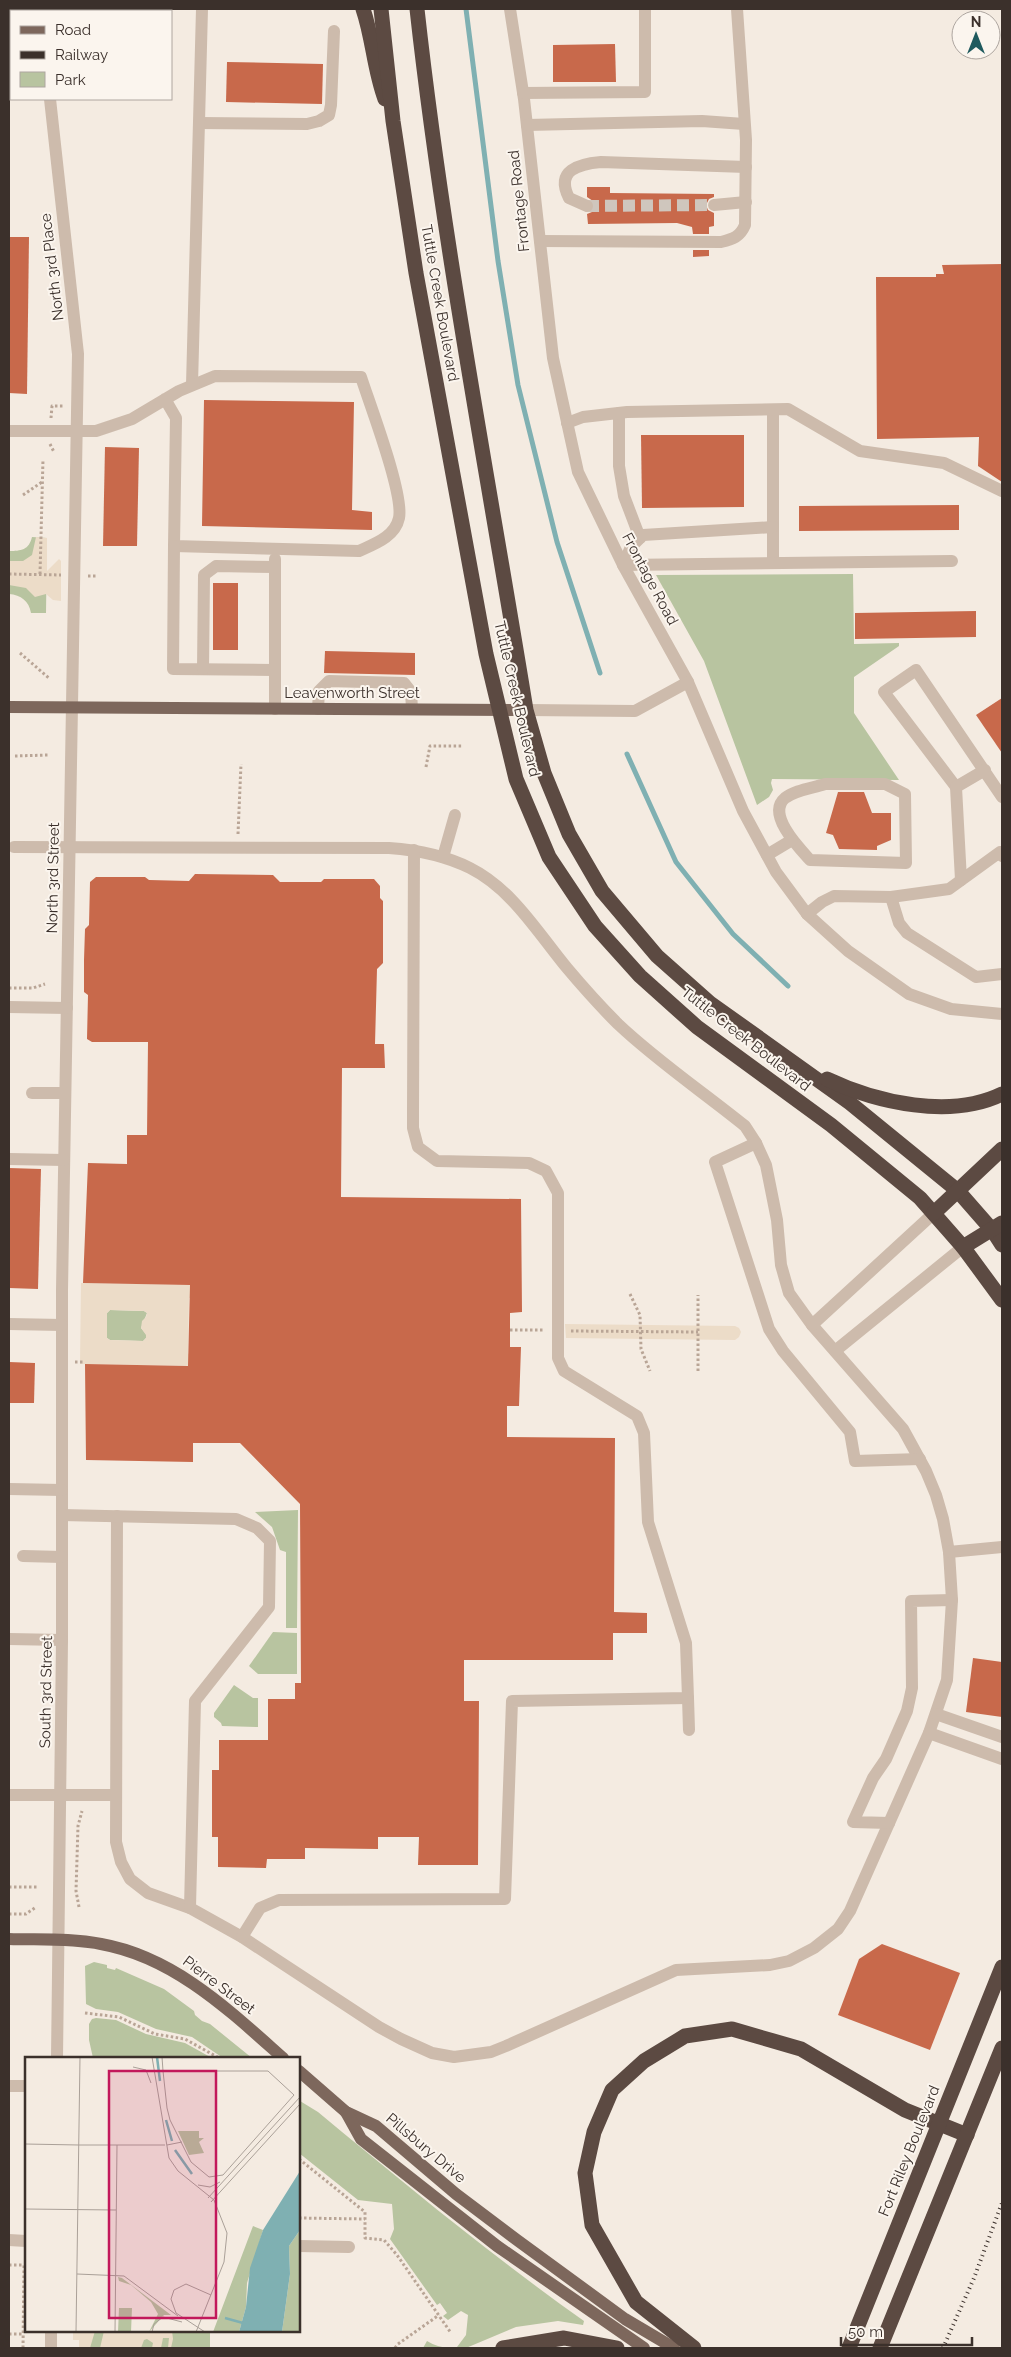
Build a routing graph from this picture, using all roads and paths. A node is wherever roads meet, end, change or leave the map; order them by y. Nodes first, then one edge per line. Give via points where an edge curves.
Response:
1 (202, 9) edge
2 (363, 9) edge
3 (381, 9) edge
4 (417, 9) edge
5 (510, 9) edge
6 (645, 9) edge
7 (737, 9) edge
8 (334, 31) dead end
9 (523, 93) junction
10 (50, 100) edge
11 (393, 122) junction
12 (199, 123) junction
13 (744, 124) junction
14 (527, 125) junction
15 (746, 167) junction
16 (746, 202) junction
17 (714, 205) tunnel mouth
18 (587, 206) tunnel mouth
19 (540, 241) junction
20 (192, 385) junction
21 (165, 399) junction
22 (773, 410) junction
23 (619, 413) junction
24 (566, 423) junction
25 (9, 430) edge
26 (77, 431) junction
27 (43, 459) dead end
28 (42, 482) junction
29 (1002, 491) edge
30 (23, 495) dead end
31 (773, 527) junction
32 (640, 538) junction
33 (174, 546) junction
34 (275, 549) junction
35 (952, 561) dead end
36 (773, 563) junction
37 (623, 565) junction
38 (275, 567) junction
39 (9, 574) edge
40 (40, 574) junction
41 (61, 575) dead end
42 (85, 576) dead end
43 (97, 576) dead end
44 (20, 653) dead end
45 (203, 669) junction
46 (274, 670) junction
47 (50, 679) dead end
48 (688, 682) junction
49 (9, 707) edge
50 (73, 708) junction
51 (275, 709) junction
52 (318, 709) junction
53 (412, 709) junction
54 (498, 709) junction
55 (526, 710) junction
56 (463, 746) dead end
57 (48, 755) dead end
58 (15, 756) dead end
59 (241, 764) dead end
60 (426, 767) dead end
61 (985, 770) junction
62 (956, 787) junction
63 (1002, 797) edge
64 (455, 815) dead end
65 (792, 840) junction
66 (14, 847) dead end
67 (70, 848) junction
68 (238, 848) junction
69 (414, 850) junction
70 (767, 855) junction
71 (1002, 856) edge
72 (443, 857) junction
73 (961, 880) junction
74 (892, 897) junction
75 (807, 914) junction
76 (1002, 974) edge
77 (45, 984) dead end
78 (9, 988) edge
79 (9, 1007) edge
80 (67, 1008) junction
81 (1002, 1014) edge
82 (792, 1062) junction
83 (32, 1093) dead end
84 (65, 1093) junction
85 (1002, 1094) edge
86 (756, 1143) junction
87 (1002, 1149) edge
88 (9, 1158) edge
89 (64, 1160) junction
90 (958, 1191) junction
91 (934, 1213) junction
92 (997, 1227) edge
93 (1002, 1245) edge
94 (963, 1247) junction
95 (630, 1294) dead end
96 (698, 1295) dead end
97 (1002, 1300) edge
98 (9, 1324) edge
99 (812, 1325) junction
100 (62, 1326) junction
101 (510, 1330) dead end
102 (558, 1331) junction
103 (641, 1332) junction
104 (698, 1332) junction
105 (835, 1351) junction
106 (650, 1371) dead end
107 (698, 1371) dead end
108 (920, 1458) junction
109 (9, 1489) edge
110 (62, 1490) junction
111 (62, 1515) junction
112 (117, 1516) junction
113 (1002, 1547) edge
114 (949, 1552) junction
115 (23, 1556) dead end
116 (62, 1557) junction
117 (952, 1600) junction
118 (9, 1639) edge
119 (62, 1640) junction
120 (688, 1698) junction
121 (936, 1714) junction
122 (689, 1730) dead end
123 (929, 1733) junction
124 (1002, 1736) edge
125 (1002, 1759) edge
126 (61, 1794) junction
127 (9, 1795) edge
128 (116, 1795) junction
129 (82, 1811) dead end
130 (889, 1823) junction
131 (9, 1887) edge
132 (37, 1887) dead end
133 (36, 1907) dead end
134 (79, 1907) dead end
135 (190, 1908) junction
136 (9, 1914) edge
137 (242, 1937) junction
138 (9, 1939) edge
139 (60, 1940) junction
140 (1002, 1967) edge
141 (85, 2013) dead end
142 (1002, 2048) edge
143 (57, 2057) edge
144 (217, 2057) edge
145 (282, 2057) edge
146 (300, 2073) edge
147 (9, 2086) edge
148 (25, 2086) edge
149 (346, 2112) junction
150 (940, 2124) junction
151 (967, 2135) junction
152 (300, 2160) edge
153 (300, 2218) edge
154 (365, 2219) junction
155 (9, 2240) edge
156 (25, 2241) edge
157 (300, 2246) edge
158 (348, 2247) dead end
159 (9, 2265) edge
160 (25, 2265) edge
161 (438, 2315) junction
162 (51, 2332) edge
163 (451, 2333) dead end
164 (9, 2334) edge
165 (24, 2334) junction
166 (24, 2348) edge
167 (51, 2348) edge
168 (395, 2348) edge
169 (503, 2348) edge
170 (617, 2348) edge
171 (644, 2348) edge
172 (674, 2348) edge
173 (694, 2348) edge
174 (849, 2348) edge
175 (880, 2348) edge

1 - 12 street
2 - 11 highway via 370,29 378,81
3 - 11 highway, Tuttle Creek Boulevard
4 - 55 highway, Tuttle Creek Boulevard via 448,245
5 - 9 street, Frontage Road
6 - 9 street via 645,92
7 - 13 street
8 - 12 street via 329,115 307,124
9 - 14 street, Frontage Road
10 - 26 street, North 3rd Place via 78,354
11 - 54 highway, Tuttle Creek Boulevard via 416,273
12 - 20 street
13 - 14 street via 702,121
13 - 15 street
14 - 19 street, Frontage Road
15 - 16 street
15 - 18 street via 582,164 571,169 565,184 570,198
16 - 17 street
16 - 19 street via 742,234 721,242
19 - 24 street, Frontage Road via 553,358
20 - 21 street
20 - 34 street via 215,376 361,378 396,487 399,518 386,538 359,552
21 - 26 street via 132,419 96,431
21 - 33 street via 176,418
22 - 23 street
22 - 29 street via 788,409 860,451 944,463
22 - 31 street
23 - 24 street via 582,417
23 - 32 street via 619,466 624,496
24 - 37 street, Frontage Road via 578,472
25 - 26 street
26 - 50 street, North 3rd Street
27 - 28 path
28 - 30 path
28 - 40 path
31 - 32 street via 643,535
31 - 36 street
32 - 37 street via 631,547
33 - 34 street
33 - 45 street via 173,669
34 - 38 street
35 - 36 street
36 - 37 street
37 - 48 street, Frontage Road
38 - 45 street via 216,566 204,575
38 - 46 street
39 - 40 path
40 - 41 path
42 - 43 path
44 - 47 path
45 - 46 street
46 - 51 street
48 - 55 street, Leavenworth Street via 636,711
48 - 70 street, Frontage Road via 743,811
49 - 50 main road, Leavenworth Street
50 - 51 main road, Leavenworth Street
50 - 67 street, North 3rd Street
51 - 52 main road, Leavenworth Street
52 - 53 main road, Leavenworth Street
52 - 53 street via 319,691 329,681 404,683 411,692
53 - 54 main road, Leavenworth Street
54 - 55 main road, Leavenworth Street
54 - 91 highway, Tuttle Creek Boulevard via 516,779 549,856 596,926 640,976 697,1027 885,1167
55 - 82 highway, Tuttle Creek Boulevard via 544,773 569,834 602,890 657,956 710,1003
56 - 60 path via 430,746
57 - 58 path
59 - 68 path
61 - 62 street
61 - 62 street via 916,670 884,692
61 - 63 street
62 - 73 street
64 - 72 street
65 - 65 street via 810,860 906,863 905,794 885,784 825,784 801,791 785,798 778,807 779,816
65 - 70 street
66 - 67 street
67 - 68 street
67 - 80 street, North 3rd Street
68 - 69 street
69 - 72 street
69 - 102 street via 413,1128 418,1147 437,1161 529,1163 546,1171 558,1193
70 - 75 street, Frontage Road
71 - 73 street via 1000,852
72 - 86 street via 471,868 496,886 518,907 567,969 619,1025 745,1126
73 - 74 street via 949,888
74 - 75 street via 834,896
74 - 76 street via 899,923 907,933 976,976
75 - 81 street, Frontage Road via 848,951 909,994 951,1009
77 - 78 path via 33,988
79 - 80 street
80 - 84 street, North 3rd Street
82 - 85 highway via 875,1098 915,1105 956,1106 990,1100
82 - 90 highway, Tuttle Creek Boulevard via 850,1103
83 - 84 street
84 - 89 street, North 3rd Street
86 - 99 street via 772,1188 781,1265 789,1293
86 - 108 street via 715,1162 769,1329 783,1351 850,1432 855,1461
87 - 90 highway
88 - 89 street
89 - 100 street, North 3rd Street
90 - 91 highway
90 - 92 highway, Tuttle Creek Boulevard
91 - 94 highway, Tuttle Creek Boulevard
91 - 99 street
92 - 93 highway
92 - 94 highway
94 - 97 highway
94 - 105 street
95 - 103 path via 640,1315
96 - 104 path
98 - 100 street
99 - 105 street
100 - 110 street, South 3rd Street
101 - 102 path
102 - 103 path
102 - 120 street via 558,1358 564,1370 637,1416 644,1433 648,1522 686,1643
103 - 104 path
103 - 106 path via 641,1349
104 - 107 path
105 - 108 street via 903,1429
108 - 114 street via 936,1495
109 - 110 street
110 - 111 street, South 3rd Street
111 - 112 street
111 - 116 street, South 3rd Street
112 - 128 street
112 - 135 street via 236,1519 257,1528 270,1541 269,1607 195,1702
113 - 114 street
114 - 117 street
115 - 116 street
116 - 119 street, South 3rd Street
117 - 121 street via 947,1680
117 - 130 street via 911,1601 912,1688 907,1711 852,1822
118 - 119 street
119 - 126 street, South 3rd Street
120 - 122 street
120 - 137 street via 512,1701 506,1899 279,1900 260,1908
121 - 123 street
121 - 124 street
123 - 125 street
123 - 130 street
126 - 127 street
126 - 128 street
126 - 139 street, South 3rd Street
128 - 135 street via 116,1842 130,1879 148,1893
129 - 134 path via 77,1844
130 - 137 street via 850,1912 838,1929 814,1948 790,1961 770,1965 676,1970 491,2052 454,2057 432,2053 379,2027
131 - 132 path
133 - 136 path via 26,1914
135 - 137 street
138 - 139 main road, Pierre Street
139 - 143 street, South 3rd Street
139 - 145 main road, Pierre Street via 102,1944 138,1954 173,1970 245,2024
140 - 150 highway, Fort Riley Boulevard
141 - 144 path via 119,2017 155,2034 185,2039
142 - 151 highway
146 - 149 main road
147 - 148 street
149 - 171 main road, Pillsbury Drive via 361,2139 497,2246
149 - 172 main road, Pillsbury Drive via 376,2126 456,2194 517,2240 625,2319
150 - 151 highway
150 - 173 highway via 905,2110 802,2049 732,2029 686,2036 644,2061 618,2084 612,2090 594,2132 585,2173 592,2225 636,2302
150 - 174 highway, Fort Riley Boulevard
151 - 175 highway
152 - 154 path via 365,2212
153 - 154 path
154 - 161 path via 365,2238 384,2240
155 - 156 street
157 - 158 street
159 - 160 path
160 - 165 path
161 - 163 path
161 - 168 path
162 - 167 street
164 - 165 path
165 - 166 path
169 - 170 highway via 564,2338

